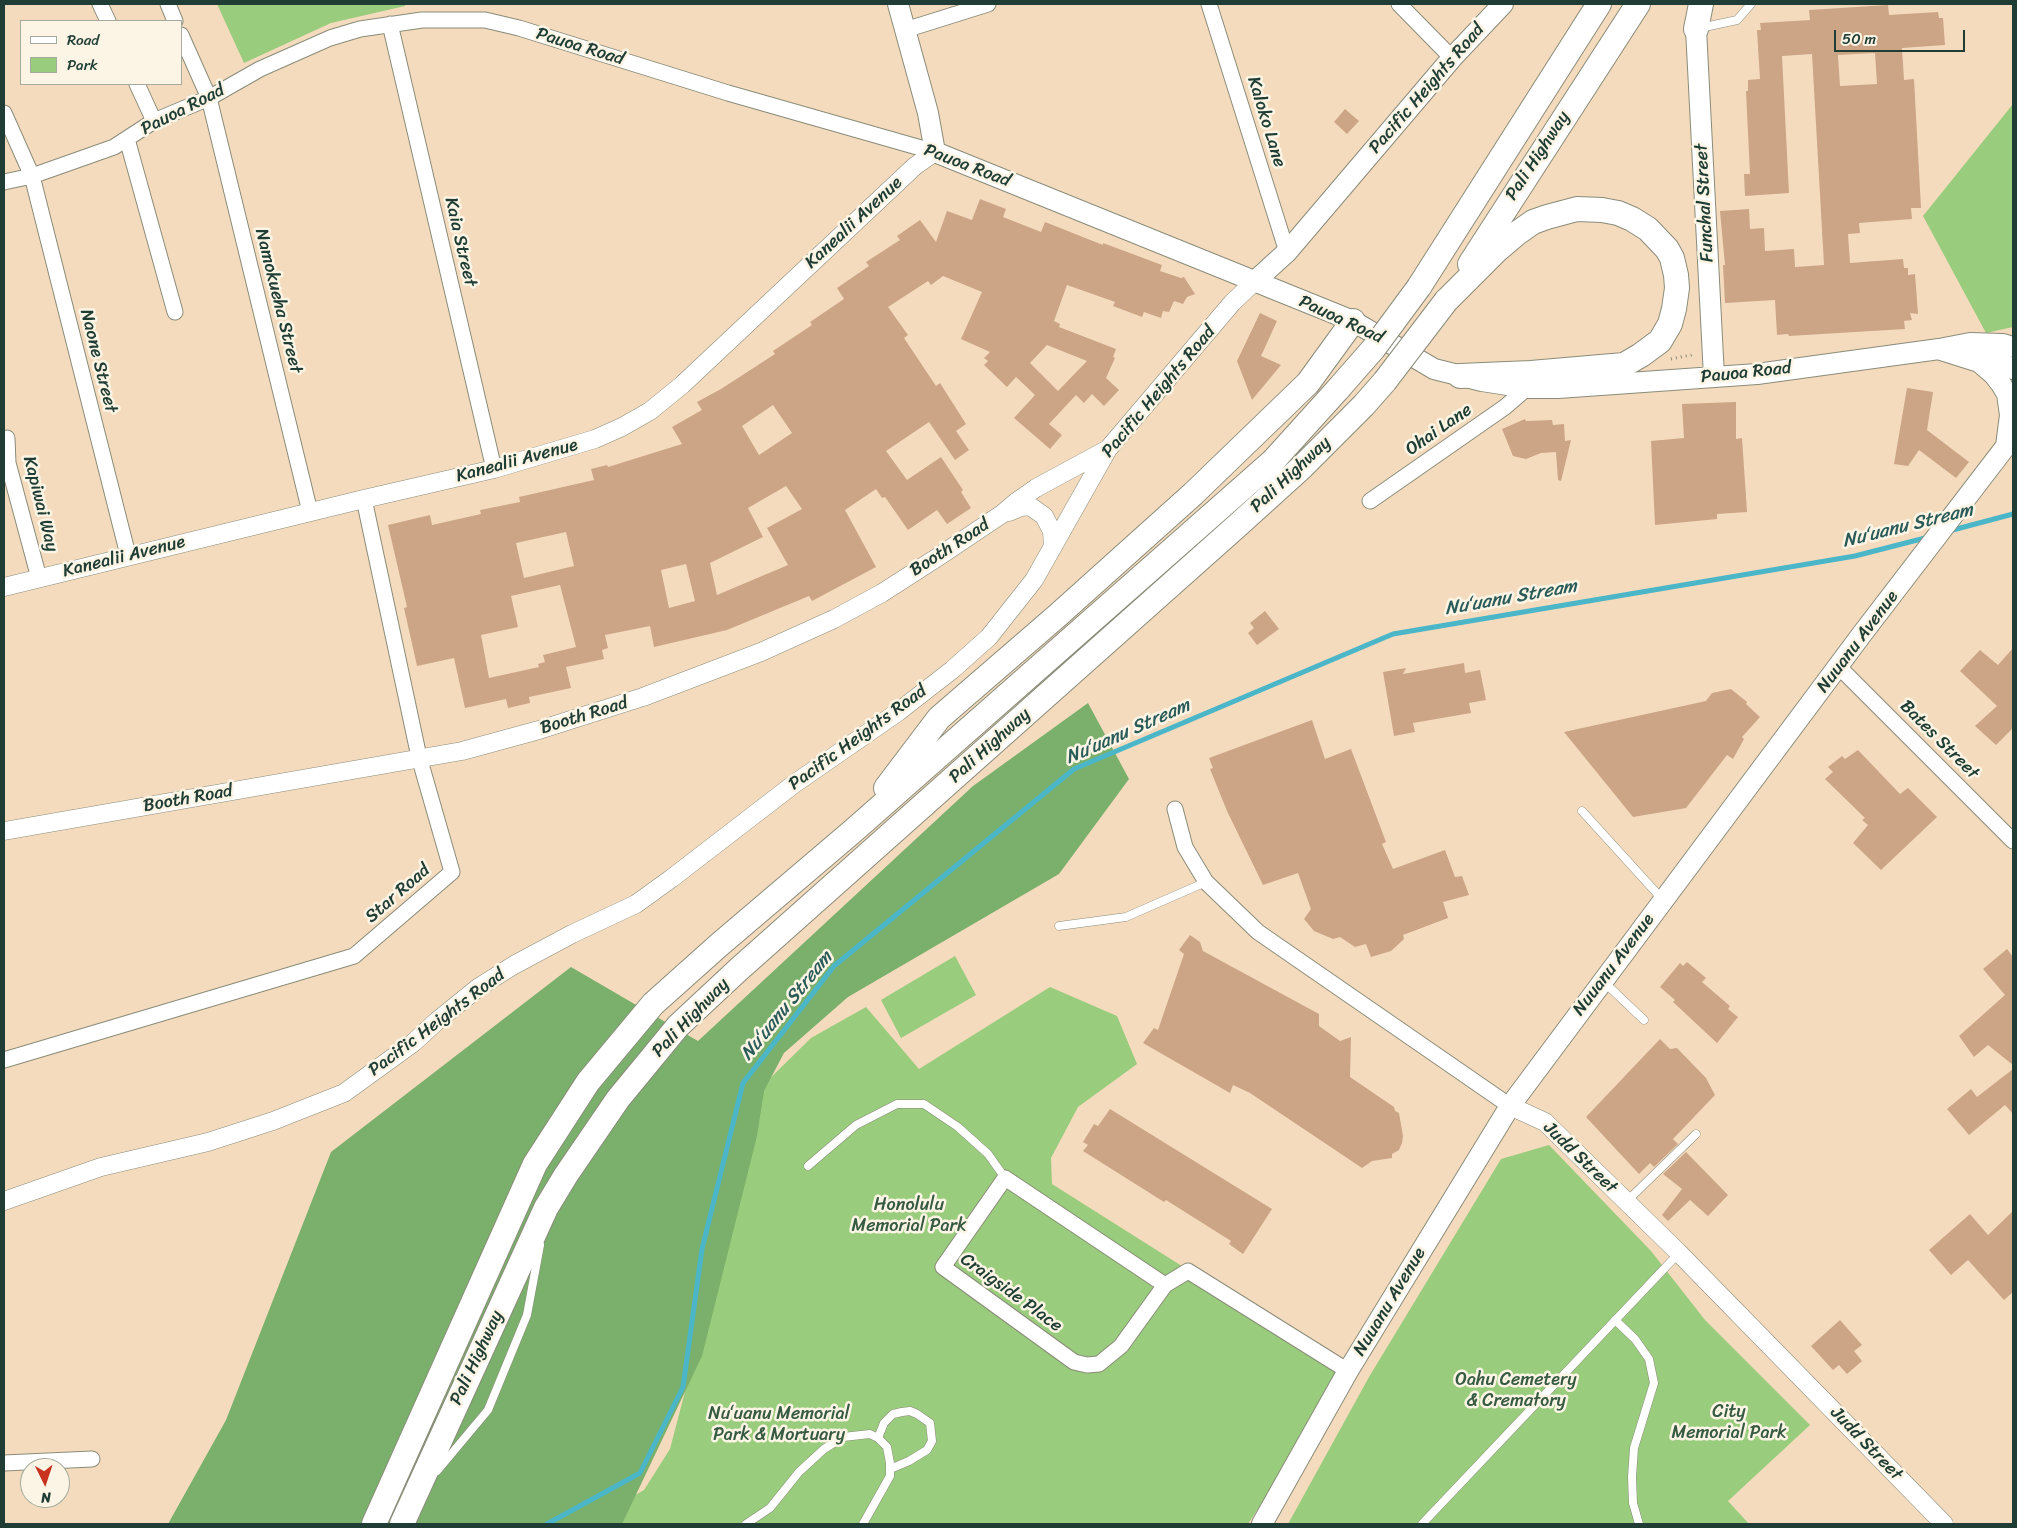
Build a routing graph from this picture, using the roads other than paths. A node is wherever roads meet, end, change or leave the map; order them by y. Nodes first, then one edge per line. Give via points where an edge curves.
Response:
1 (100, 4) edge
2 (168, 4) edge
3 (898, 4) edge
4 (988, 4) edge
5 (1210, 4) edge
6 (1399, 4) edge
7 (1503, 4) edge
8 (1599, 4) edge
9 (1638, 4) edge
10 (1700, 4) edge
11 (1751, 4) edge
12 (108, 20) edge
13 (175, 20) edge
14 (390, 24) junction
15 (1696, 29) junction
16 (905, 30) junction
17 (182, 37) edge
18 (1452, 58) junction
19 (137, 85) edge
20 (209, 98) junction
21 (4, 113) edge
22 (154, 121) junction
23 (127, 139) junction
24 (935, 152) junction
25 (32, 176) junction
26 (4, 182) edge
27 (1286, 252) junction
28 (1254, 282) junction
29 (1446, 301) junction
30 (175, 312) dead end
31 (1353, 321) junction
32 (2013, 347) edge
33 (1939, 349) junction
34 (2013, 369) edge
35 (1460, 376) junction
36 (1714, 377) junction
37 (1527, 388) junction
38 (7, 438) dead end
39 (2010, 442) edge
40 (1108, 448) junction
41 (494, 470) junction
42 (364, 499) junction
43 (1370, 501) dead end
44 (310, 512) junction
45 (1002, 514) junction
46 (1053, 547) junction
47 (128, 555) junction
48 (39, 578) junction
49 (4, 587) edge
50 (1839, 667) junction
51 (420, 759) junction
52 (1175, 809) dead end
53 (1582, 811) dead end
54 (4, 831) edge
55 (853, 831) junction
56 (2013, 841) edge
57 (1206, 882) junction
58 (1664, 900) junction
59 (1059, 926) dead end
60 (1602, 980) junction
61 (1644, 1020) dead end
62 (4, 1060) edge
63 (1510, 1106) junction
64 (1696, 1134) dead end
65 (808, 1166) dead end
66 (1005, 1178) junction
67 (4, 1201) edge
68 (1626, 1202) junction
69 (546, 1208) junction
70 (1679, 1253) junction
71 (1165, 1285) junction
72 (1615, 1320) junction
73 (1348, 1371) junction
74 (878, 1438) junction
75 (92, 1459) dead end
76 (4, 1463) edge
77 (890, 1469) junction
78 (411, 1501) junction
79 (1264, 1523) edge
80 (374, 1524) edge
81 (402, 1524) edge
82 (746, 1524) edge
83 (863, 1524) edge
84 (1422, 1524) edge
85 (1639, 1524) edge
86 (1944, 1524) edge

1 - 12 street
2 - 13 street
3 - 16 main road
4 - 16 street
5 - 27 street, Kaloko Lane
6 - 18 street
7 - 18 main road, Pacific Heights Road
8 - 55 highway, Pali Highway, bridge via 1419,287 1374,348 1339,388 1273,461
9 - 29 highway, Pali Highway
10 - 15 highway
11 - 15 lane via 1737,20
14 - 20 street, Pauoa Road via 330,38 260,69
14 - 24 street, Pauoa Road via 485,20
14 - 41 street, Kaia Street
15 - 36 main road, Funchal Street
16 - 24 main road via 928,113
17 - 20 street, Namokueha Street
18 - 27 main road, Pacific Heights Road
19 - 22 street
20 - 22 street, Pauoa Road
20 - 44 street, Namokueha Street
21 - 25 street, Naone Street
22 - 23 street, Pauoa Road
23 - 25 street, Pauoa Road via 114,147
23 - 30 street
24 - 28 main road, Pauoa Road
24 - 41 street, Kanealii Avenue via 915,166 682,385 650,411 595,439
25 - 26 street, Pauoa Road
25 - 47 street, Naone Street
27 - 28 main road, Pacific Heights Road
28 - 31 main road, Pauoa Road
28 - 40 street, Pacific Heights Road via 1232,303
29 - 35 highway via 1497,250 1528,226 1546,216 1576,210 1618,213 1648,229 1667,248 1676,276 1670,324 1660,341 1624,365
29 - 69 highway, Pali Highway, bridge via 1364,405 1302,467 678,1026 618,1099
31 - 35 main road, Pauoa Road via 1434,369
31 - 55 highway via 1308,383 1193,494 939,718
32 - 33 main road via 1975,343
33 - 34 main road via 1984,354
33 - 36 main road, Pauoa Road
33 - 39 main road via 1978,362 2001,384 2007,394
35 - 37 main road, Pauoa Road
36 - 37 main road, Pauoa Road
37 - 43 street, Ohai Lane via 1505,407
38 - 48 street, Kapiwai Way via 8,463
39 - 50 main road, Nuuanu Avenue
40 - 45 street, Booth Road via 1036,488
40 - 46 street, Pacific Heights Road
41 - 42 street, Kanealii Avenue
42 - 44 street, Kanealii Avenue
42 - 51 street, Star Road
44 - 47 street, Kanealii Avenue
45 - 46 street via 1030,506 1048,522
45 - 51 street, Booth Road via 882,593 762,652 644,697 539,730
46 - 67 street, Pacific Heights Road via 1034,580 989,636 898,712 794,784 636,904 564,938 479,988 413,1044 344,1093 208,1142 101,1167
47 - 48 street, Kanealii Avenue
48 - 49 street, Kanealii Avenue
50 - 56 street, Bates Street
50 - 58 main road, Nuuanu Avenue
51 - 54 street, Booth Road
51 - 62 street, Star Road via 452,872 354,956
52 - 57 street, Judd Street via 1185,847
53 - 58 lane
55 - 80 highway, Pali Highway via 653,1004 588,1082 534,1164
57 - 59 lane via 1126,917
57 - 63 street, Judd Street via 1258,932
58 - 60 main road, Nuuanu Avenue
60 - 61 lane
60 - 63 main road, Nuuanu Avenue
63 - 68 street, Judd Street via 1545,1122
63 - 73 main road, Nuuanu Avenue
64 - 68 lane
65 - 66 lane via 856,1125 896,1104 924,1104 958,1127 988,1154
66 - 71 street
66 - 71 street, Craigside Place via 943,1266 1074,1362 1099,1364 1111,1356
68 - 70 street, Judd Street
69 - 78 highway, Pali Highway
69 - 78 lane via 527,1315 488,1410
70 - 72 lane
70 - 86 street, Judd Street
71 - 73 street, Craigside Place via 1188,1271
72 - 84 lane
72 - 85 lane via 1649,1359 1654,1383 1634,1448 1633,1503
73 - 79 main road, Nuuanu Avenue
74 - 77 lane via 886,1448
74 - 77 lane via 884,1423 893,1414 910,1411 930,1424 932,1440 927,1450
74 - 82 lane via 870,1434 843,1437 824,1449 799,1472 770,1508
75 - 76 street
77 - 83 lane via 890,1476
78 - 81 highway, Pali Highway

